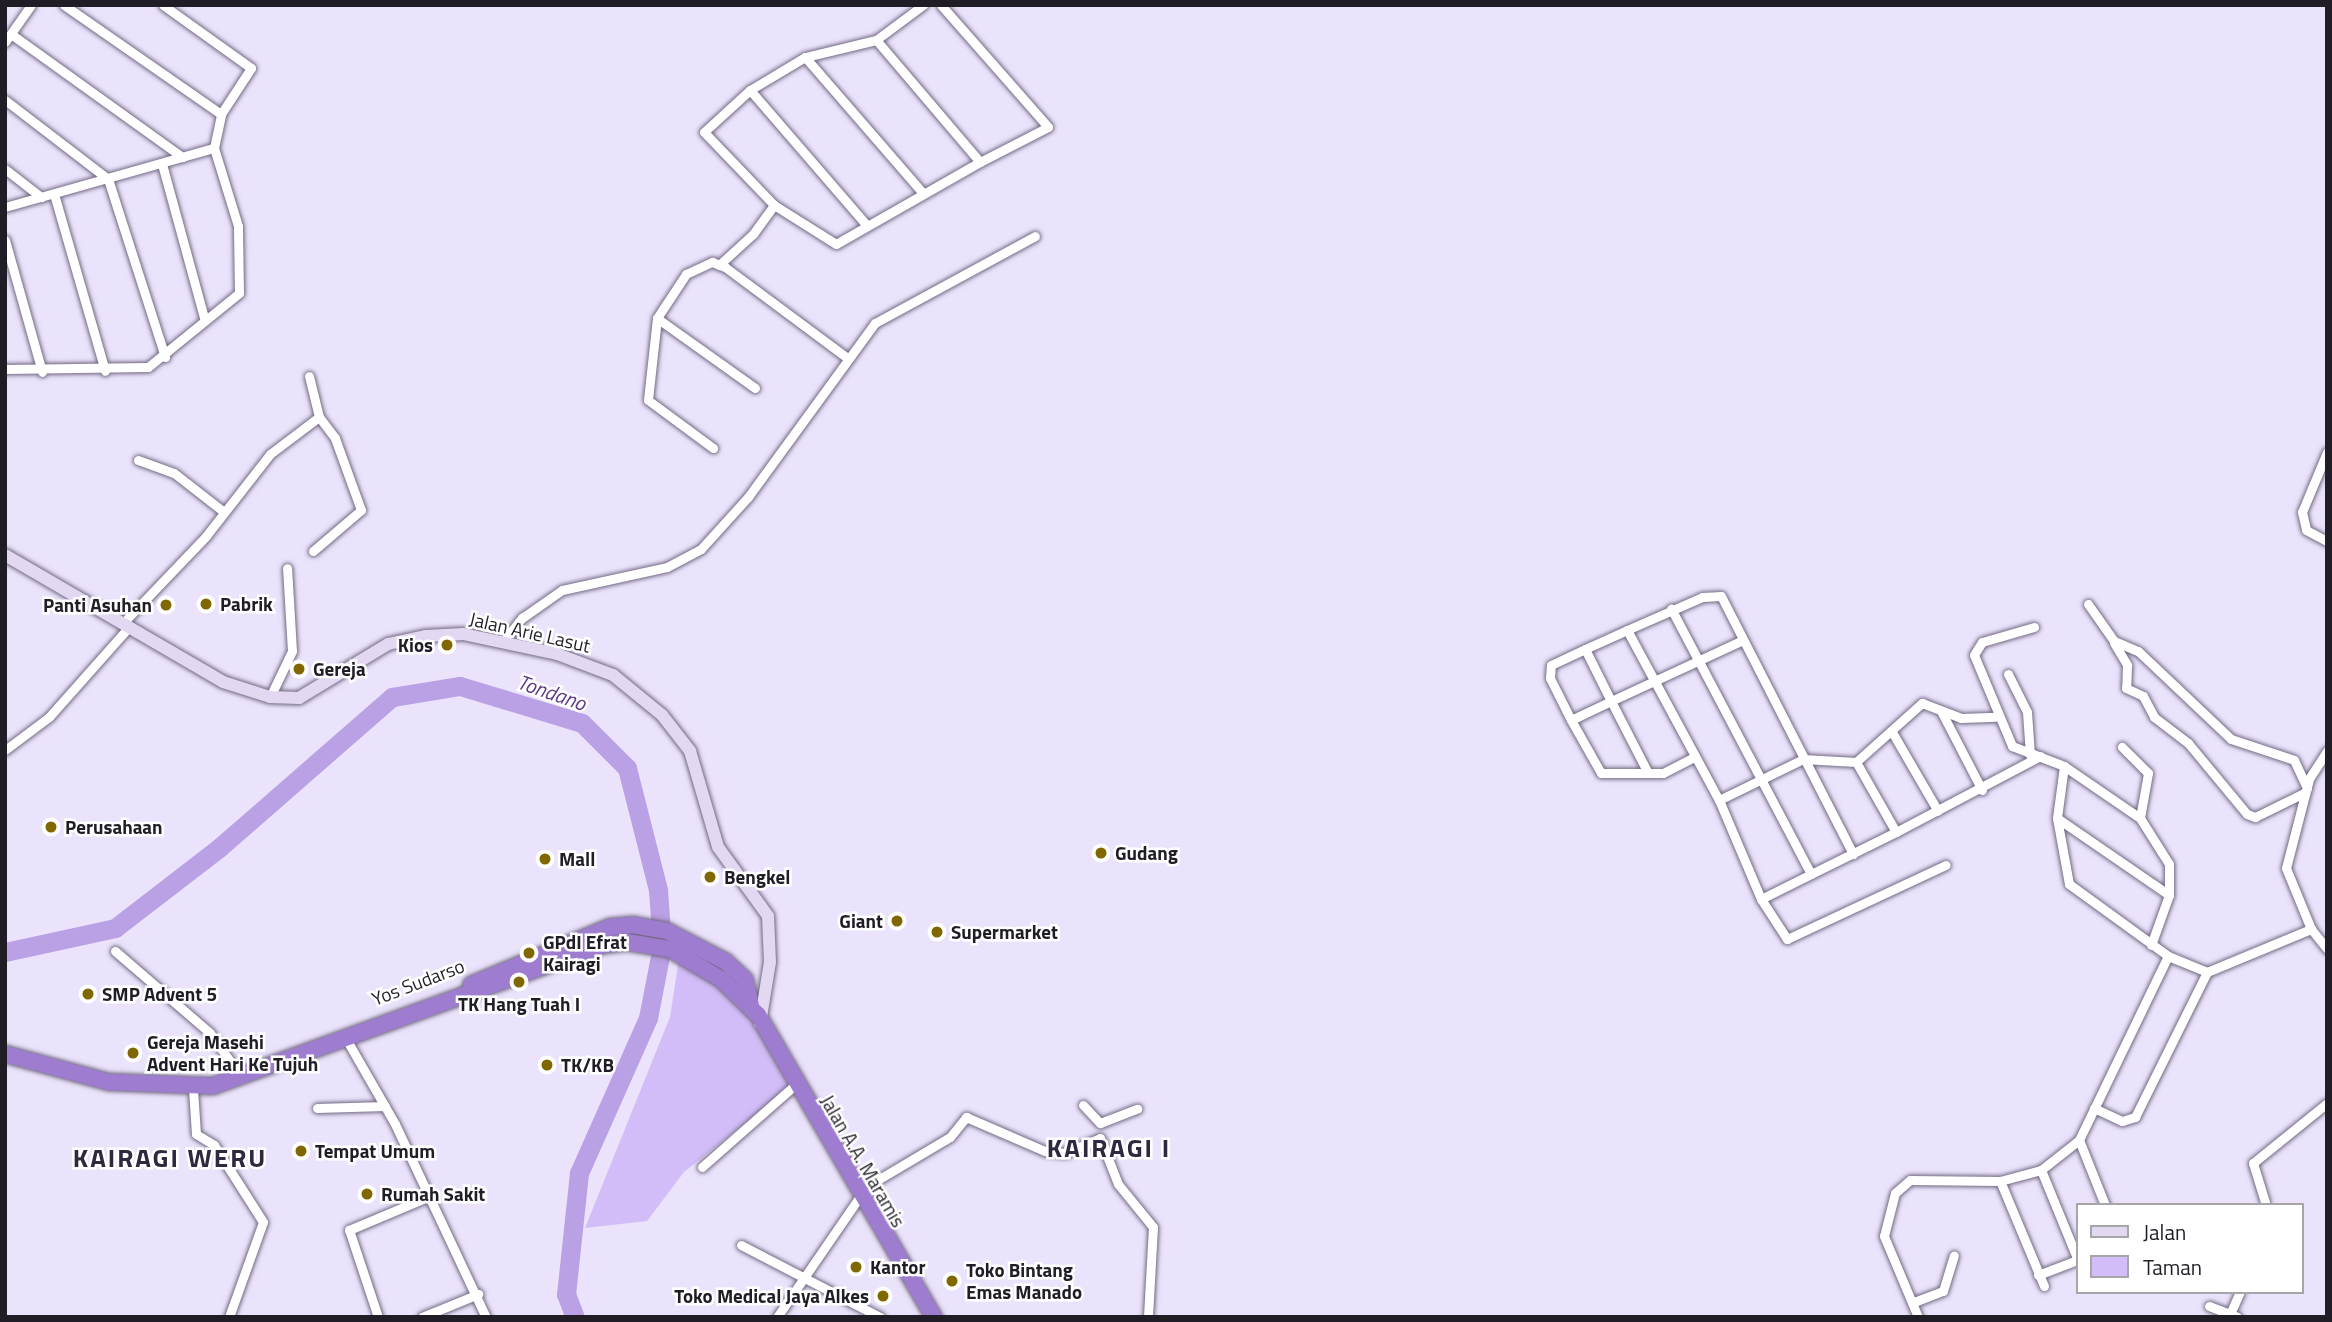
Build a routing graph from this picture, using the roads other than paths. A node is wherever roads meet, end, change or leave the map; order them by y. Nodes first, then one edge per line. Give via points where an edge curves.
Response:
1 (31, 5) edge
2 (64, 5) edge
3 (163, 5) edge
4 (923, 5) edge
5 (941, 5) edge
6 (8, 38) edge
7 (876, 40) junction
8 (805, 57) junction
9 (750, 90) junction
10 (5, 100) edge
11 (221, 114) junction
12 (214, 148) junction
13 (182, 157) junction
14 (980, 162) junction
15 (162, 164) junction
16 (5, 169) edge
17 (108, 179) junction
18 (923, 193) junction
19 (54, 194) junction
20 (41, 197) junction
21 (774, 205) junction
22 (5, 207) edge
23 (865, 223) junction
24 (1035, 236) dead end
25 (5, 240) edge
26 (719, 265) junction
27 (204, 318) junction
28 (657, 318) junction
29 (165, 357) junction
30 (846, 357) junction
31 (5, 369) edge
32 (105, 370) junction
33 (42, 372) junction
34 (309, 376) dead end
35 (755, 388) dead end
36 (319, 417) junction
37 (713, 448) dead end
38 (2327, 452) edge
39 (138, 460) dead end
40 (224, 512) junction
41 (2327, 541) edge
42 (313, 551) dead end
43 (5, 555) edge
44 (287, 568) dead end
45 (2088, 604) dead end
46 (1671, 609) junction
47 (125, 626) junction
48 (2034, 627) dead end
49 (1627, 630) junction
50 (1742, 640) junction
51 (2114, 641) junction
52 (503, 642) junction
53 (1585, 649) junction
54 (1695, 661) junction
55 (2008, 674) dead end
56 (1652, 681) junction
57 (270, 697) junction
58 (1611, 701) junction
59 (1941, 711) junction
60 (1996, 717) junction
61 (1571, 720) junction
62 (1892, 732) junction
63 (2122, 747) dead end
64 (5, 750) edge
65 (2327, 751) edge
66 (2035, 756) junction
67 (1694, 757) junction
68 (1803, 759) junction
69 (1856, 762) junction
70 (2064, 766) junction
71 (1648, 773) junction
72 (1759, 778) junction
73 (1982, 790) junction
74 (2305, 791) junction
75 (1719, 800) junction
76 (1938, 811) junction
77 (2057, 818) junction
78 (2140, 818) junction
79 (1896, 832) junction
80 (1853, 854) junction
81 (1946, 864) dead end
82 (1811, 874) junction
83 (2169, 895) junction
84 (1761, 899) junction
85 (2311, 929) junction
86 (2151, 945) junction
87 (2327, 949) edge
88 (115, 951) dead end
89 (2168, 957) junction
90 (712, 963) junction
91 (2207, 972) junction
92 (760, 1023) junction
93 (352, 1035) junction
94 (5, 1054) edge
95 (243, 1079) junction
96 (794, 1086) junction
97 (193, 1089) junction
98 (2327, 1103) edge
99 (1083, 1105) dead end
100 (385, 1106) junction
101 (317, 1108) dead end
102 (2094, 1108) junction
103 (1137, 1109) dead end
104 (1100, 1123) junction
105 (1100, 1138) junction
106 (2079, 1140) junction
107 (702, 1167) dead end
108 (2041, 1170) junction
109 (2000, 1181) junction
110 (860, 1193) junction
111 (430, 1196) junction
112 (2265, 1202) dead end
113 (2104, 1203) edge
114 (741, 1245) dead end
115 (2076, 1255) edge
116 (1954, 1256) dead end
117 (2076, 1261) edge
118 (2038, 1275) junction
119 (800, 1279) junction
120 (2044, 1286) dead end
121 (478, 1294) junction
122 (2239, 1294) edge
123 (1914, 1302) junction
124 (2209, 1306) dead end
125 (2234, 1315) edge
126 (229, 1317) edge
127 (378, 1317) edge
128 (422, 1317) edge
129 (485, 1317) edge
130 (777, 1317) edge
131 (880, 1317) edge
132 (934, 1317) edge
133 (1148, 1317) edge
134 (1918, 1317) edge

1 - 6 street
2 - 11 street
3 - 11 street via 251,68
4 - 7 street
5 - 14 street via 1048,127
6 - 13 street
7 - 8 street
7 - 14 street
8 - 9 street
8 - 18 street
9 - 21 street via 704,132
9 - 23 street
10 - 17 street
11 - 12 street
12 - 13 street
12 - 27 street via 238,226 239,293
13 - 15 street
14 - 18 street
15 - 17 street
15 - 27 street
16 - 20 street
17 - 19 street
17 - 29 street
18 - 23 street
19 - 20 street
19 - 32 street
20 - 22 street
21 - 23 street via 828,244
21 - 26 street via 754,234
24 - 30 street via 875,323
25 - 33 street
26 - 28 street via 686,274
26 - 30 street
27 - 29 street
28 - 35 street
28 - 37 street via 648,400
29 - 32 street via 148,367
30 - 52 street via 748,497 701,549 667,568 562,590 522,618
31 - 33 street
32 - 33 street
34 - 36 street
36 - 40 street via 270,454
36 - 42 street via 335,438 361,510
38 - 41 street via 2302,512 2306,530
39 - 40 street via 174,473
40 - 47 street
43 - 47 main road, Jalan Arie Lasut
44 - 57 street via 292,651
45 - 51 street
46 - 49 street
46 - 50 street via 1719,594
46 - 54 street
47 - 57 main road, Jalan Arie Lasut via 223,682
47 - 64 street via 49,717
48 - 60 street via 1975,650
49 - 53 street
49 - 56 street
50 - 54 street
50 - 68 street
51 - 74 street via 2138,651 2231,739 2294,760
51 - 74 street via 2127,665 2126,688 2143,696 2154,717 2189,743 2247,814 2255,817
52 - 57 main road, Jalan Arie Lasut via 463,634 405,639 299,698
52 - 92 main road, Jalan Arie Lasut via 613,676 672,726 700,773 718,847 763,906 771,936
53 - 58 street
53 - 61 street via 1548,672
54 - 56 street
54 - 72 street
55 - 66 street via 2027,712
56 - 58 street
56 - 67 street
58 - 61 street
58 - 71 street
59 - 60 street via 1972,720
59 - 62 street via 1929,703 1915,705
59 - 73 street
60 - 66 street via 2012,746
61 - 71 street via 1596,771
62 - 69 street
62 - 76 street
63 - 78 street via 2148,773
65 - 74 street
66 - 70 street
66 - 73 street
67 - 71 street via 1669,771
67 - 75 street
68 - 69 street
68 - 72 street
68 - 80 street
69 - 79 street
70 - 77 street
70 - 78 street
72 - 75 street
72 - 82 street
73 - 76 street
74 - 85 street via 2286,868
75 - 84 street
76 - 79 street
77 - 83 street
77 - 86 street via 2069,884
78 - 83 street via 2165,851
79 - 80 street
80 - 82 street
81 - 84 street via 1787,939
82 - 84 street
83 - 86 street
85 - 87 street
85 - 91 street
86 - 89 street
88 - 95 street via 210,1033
89 - 91 street
89 - 102 street
90 - 92 highway, Yos Sudarso
90 - 93 highway, Yos Sudarso via 670,949 626,942
90 - 93 highway, Yos Sudarso via 667,931 633,925 592,934
91 - 102 street via 2135,1117 2122,1121
92 - 96 highway, Jalan A.A. Maramis
93 - 95 highway
93 - 100 street
94 - 97 highway via 109,1082
95 - 97 highway
96 - 107 street
96 - 110 highway, Jalan A.A. Maramis
97 - 126 street via 196,1134 214,1145 263,1222
98 - 112 street via 2252,1163
99 - 104 street
100 - 101 street
100 - 111 street
102 - 106 street
103 - 104 street
104 - 105 street
105 - 110 street via 1065,1153 1045,1151 966,1117 950,1137
105 - 133 street via 1118,1184 1153,1227
106 - 108 street
106 - 113 street
108 - 109 street
108 - 115 street
109 - 118 street
109 - 123 street via 1910,1180 1895,1193 1884,1237
110 - 119 street
110 - 132 highway, Jalan A.A. Maramis
111 - 121 street
111 - 127 street via 349,1230
114 - 119 street
116 - 123 street via 1943,1291
117 - 118 street
118 - 120 street
119 - 130 street
119 - 131 street
121 - 128 street
121 - 129 street
122 - 125 street
123 - 134 street
124 - 125 street

